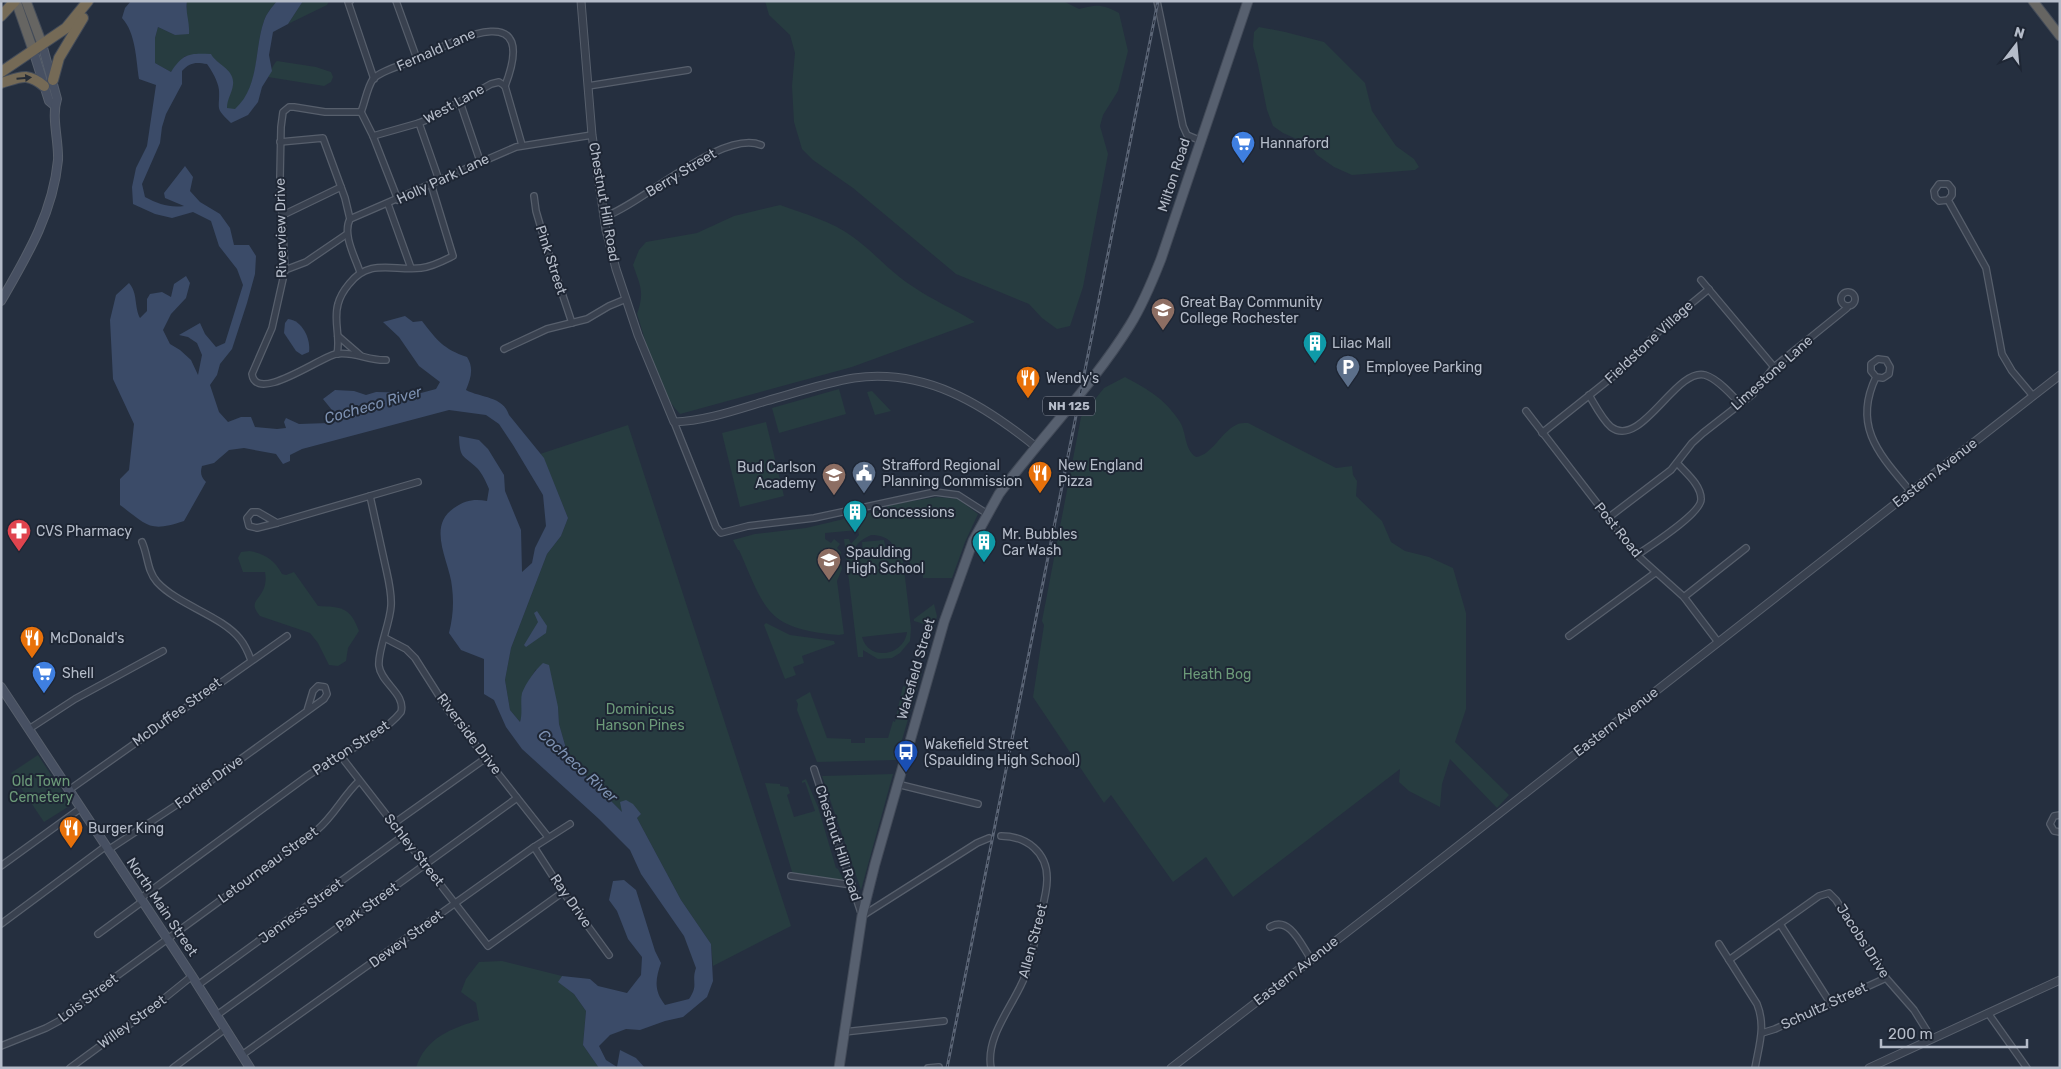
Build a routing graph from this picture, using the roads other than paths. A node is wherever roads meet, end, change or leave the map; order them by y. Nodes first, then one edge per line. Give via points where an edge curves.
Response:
1 (15, 1) edge
2 (26, 1) edge
3 (90, 1) edge
4 (350, 1) edge
5 (396, 1) edge
6 (581, 1) edge
7 (1157, 1) edge
8 (1248, 1) edge
9 (2033, 1) edge
10 (1, 16) edge
11 (2060, 36) edge
12 (42, 44) junction
13 (33, 50) junction
14 (417, 59) junction
15 (688, 70) dead end
16 (1, 72) edge
17 (374, 79) junction
18 (53, 80) junction
19 (1, 83) edge
20 (44, 86) junction
21 (505, 86) junction
22 (588, 86) junction
23 (460, 102) junction
24 (55, 106) junction
25 (361, 112) junction
26 (419, 123) junction
27 (592, 135) junction
28 (373, 136) junction
29 (1200, 140) junction
30 (280, 142) junction
31 (522, 145) junction
32 (761, 145) dead end
33 (480, 161) junction
34 (438, 180) junction
35 (431, 184) junction
36 (341, 187) junction
37 (534, 196) dead end
38 (398, 200) junction
39 (1948, 200) dead end
40 (388, 204) junction
41 (283, 215) junction
42 (604, 217) junction
43 (350, 219) junction
44 (348, 234) junction
45 (411, 268) junction
46 (285, 270) junction
47 (360, 272) junction
48 (1701, 280) dead end
49 (1709, 289) junction
50 (626, 299) junction
51 (1, 301) edge
52 (1848, 308) dead end
53 (572, 322) junction
54 (338, 336) junction
55 (504, 348) dead end
56 (1112, 351) joint
57 (337, 354) junction
58 (360, 355) junction
59 (386, 360) dead end
60 (1774, 367) junction
61 (2060, 375) edge
62 (1876, 377) dead end
63 (1589, 395) junction
64 (2033, 396) junction
65 (1740, 404) junction
66 (1526, 411) dead end
67 (674, 422) junction
68 (1542, 433) junction
69 (1036, 447) junction
70 (1678, 464) junction
71 (418, 482) dead end
72 (1911, 492) junction
73 (370, 496) junction
74 (986, 513) junction
75 (1608, 518) junction
76 (277, 523) junction
77 (142, 542) dead end
78 (1746, 548) dead end
79 (1637, 555) junction
80 (1655, 573) junction
81 (1684, 597) junction
82 (286, 636) dead end
83 (1569, 636) dead end
84 (385, 638) junction
85 (1718, 642) junction
86 (163, 651) dead end
87 (251, 660) junction
88 (1, 687) edge
89 (307, 711) dead end
90 (29, 729) junction
91 (340, 755) junction
92 (486, 758) junction
93 (814, 769) dead end
94 (359, 781) junction
95 (897, 784) junction
96 (69, 790) junction
97 (517, 798) junction
98 (978, 804) dead end
99 (81, 808) junction
100 (2060, 814) edge
101 (393, 824) junction
102 (570, 824) dead end
103 (2060, 832) edge
104 (403, 836) junction
105 (1000, 836) dead end
106 (548, 837) junction
107 (988, 838) dead end
108 (534, 847) junction
109 (107, 848) junction
110 (1, 866) edge
111 (425, 866) junction
112 (791, 876) dead end
113 (852, 885) junction
114 (563, 892) junction
115 (142, 899) junction
116 (455, 903) junction
117 (862, 916) junction
118 (1, 924) edge
119 (1780, 924) junction
120 (1270, 927) dead end
121 (98, 934) dead end
122 (167, 938) junction
123 (1719, 944) dead end
124 (609, 955) dead end
125 (1311, 959) junction
126 (1729, 960) junction
127 (192, 976) junction
128 (1886, 978) junction
129 (2060, 980) edge
130 (198, 985) junction
131 (1831, 1004) junction
132 (1988, 1013) junction
133 (217, 1015) junction
134 (944, 1021) dead end
135 (225, 1029) junction
136 (844, 1032) junction
137 (1762, 1033) junction
138 (1932, 1039) junction
139 (1, 1046) edge
140 (242, 1055) junction
141 (939, 1067) edge
142 (70, 1068) edge
143 (174, 1068) edge
144 (250, 1068) edge
145 (839, 1068) edge
146 (928, 1068) edge
147 (991, 1068) edge
148 (1171, 1068) edge
149 (1755, 1068) edge
150 (1869, 1068) edge
151 (2027, 1068) edge

1 - 10 highway
1 - 13 highway
2 - 12 highway
3 - 12 highway via 66,28
3 - 18 highway via 59,58
4 - 17 street
5 - 14 street
6 - 22 street, Chestnut Hill Road
7 - 29 street via 1183,126 1187,134
8 - 29 main road, Milton Road / NH 125
9 - 11 highway
12 - 13 highway
12 - 18 main road
13 - 16 highway
13 - 20 main road
14 - 17 street, Fernald Lane
14 - 21 street, Fernald Lane via 457,38 502,27 510,33 512,45
15 - 22 street
17 - 25 street
18 - 24 main road via 57,99
19 -> 20 highway via 28,76
20 - 24 main road via 49,101
21 - 23 street, West Lane via 498,82 491,84
21 - 31 street
22 - 27 street, Chestnut Hill Road
23 - 26 street, West Lane
23 - 33 street
24 - 51 main road via 58,159 51,199 40,229
25 - 28 street
25 - 30 street, Riverview Drive via 289,107 282,115
26 - 28 street, West Lane
26 - 34 street
27 - 31 street, Holly Park Lane
27 - 42 street, Chestnut Hill Road
28 - 38 street
29 - 56 main road, Milton Road / NH 125 via 1152,281 1134,318
30 - 36 street via 323,138
30 - 41 street, Riverview Drive
31 - 33 street, Holly Park Lane
32 - 42 street, Berry Street via 741,142 716,151 624,209
33 - 34 street, Holly Park Lane
34 - 35 street, Holly Park Lane
35 - 38 street, Holly Park Lane
35 - 45 street via 454,256 423,268
36 - 41 street
36 - 43 street
37 - 53 street, Pink Street via 541,228
38 - 40 street, Holly Park Lane
39 - 64 street via 1986,268 2002,354
40 - 43 street, Holly Park Lane
40 - 45 street
41 - 46 street, Riverview Drive
42 - 50 street, Chestnut Hill Road
43 - 44 street
44 - 46 street via 306,262
44 - 47 street
45 - 47 street via 373,268
46 - 57 street, Riverview Drive via 272,328 253,369 253,379 263,385 274,382
47 - 54 street via 339,301 335,318
48 - 49 street
49 - 60 street
49 - 63 street, Fieldstone Village via 1670,320 1626,366
50 - 53 street via 587,319
50 - 67 street, Chestnut Hill Road
52 - 60 street, Limestone Lane
53 - 55 street
54 - 57 street
54 - 58 street
56 - 69 main road, Wakefield Street / NH 125
57 - 58 street
58 - 59 street
60 - 65 street, Limestone Lane via 1757,390
61 - 64 street, Eastern Avenue
62 - 72 street via 1867,397 1868,428 1877,449
63 - 65 street via 1610,426 1620,430 1639,424 1695,375 1706,375
63 - 68 street, Fieldstone Village
64 - 72 street, Eastern Avenue
65 - 70 street, Limestone Lane via 1698,438
66 - 68 street, Post Road
67 - 69 street via 710,416 842,380 895,377 931,384 963,397
67 - 74 street, Chestnut Hill Road via 721,533 748,526 814,518 935,492 952,493
68 - 75 street, Post Road
69 - 74 main road, Wakefield Street / NH 125
70 - 75 street, Limestone Lane
70 - 79 street via 1698,490 1702,501 1700,507
71 - 73 street
72 - 85 street, Eastern Avenue
73 - 76 street
73 - 84 street, Patton Street via 390,592
74 - 95 main road, Wakefield Street / NH 125 via 944,622
75 - 79 street, Post Road
76 - 76 street via 254,528 249,526 247,518 252,512 258,512
77 - 87 street via 156,581 236,635
78 - 81 street
79 - 80 street, Post Road
80 - 81 street, Post Road
80 - 83 street
81 - 85 street, Post Road
82 - 87 street, McDuffee Street
84 - 91 street, Patton Street via 379,666 383,677 402,702 401,712 368,739
84 - 92 street, Riverside Drive via 411,654 448,710
85 - 125 street, Eastern Avenue
86 - 90 street via 75,698
87 - 96 street, McDuffee Street
88 - 90 main road, North Main Street
89 - 109 street, Fortier Drive via 184,800
90 - 96 main road, North Main Street
91 - 94 street, Schley Street
91 - 115 street, Patton Street
92 - 97 street, Riverside Drive
92 - 101 street
93 - 113 street, Chestnut Hill Road
94 - 101 street, Schley Street
94 - 122 street, Letourneau Street via 331,818 317,830
95 - 98 street
95 - 117 main road, Wakefield Street / NH 125
96 - 99 main road, North Main Street
97 - 106 street, Riverside Drive
97 - 111 street, Park Street
99 - 109 main road, North Main Street
99 - 110 street
100 - 103 street via 2054,816 2050,824 2052,829
101 - 104 street, Schley Street
102 - 106 street, Dewey Street
104 - 111 street, Schley Street
104 - 130 street, Jenness Street
105 - 147 street, Allen Street via 1021,838 1032,846 1043,860 1048,878 1031,957 1021,986 993,1042
106 - 108 street, Dewey Street
107 - 117 street
108 - 114 street, Ray Drive
108 - 116 street, Dewey Street
109 - 115 main road, North Main Street
109 - 118 street, Fortier Drive
111 - 116 street, Schley Street
111 - 133 street, Park Street
112 - 113 street
113 - 117 street, Chestnut Hill Road
114 - 116 street, Schley Street via 488,946
114 - 124 street, Ray Drive
115 - 121 street, Patton Street
115 - 122 main road, North Main Street
116 - 140 street, Dewey Street
117 - 136 main road, Wakefield Street / NH 125
119 - 126 street, Jacobs Drive
119 - 128 street, Jacobs Drive via 1819,896 1829,893
119 - 131 street
120 - 125 street via 1283,924 1299,939
122 - 127 main road, North Main Street
122 - 139 street, Lois Street via 53,1024
123 - 126 street
125 - 148 street, Eastern Avenue
126 - 137 street via 1757,1004
127 - 130 main road, North Main Street
127 - 142 street, Willey Street
128 - 131 street, Schultz Street
128 - 138 street, Jacobs Drive via 1914,1010
129 - 132 street
130 - 133 main road, North Main Street
131 - 137 street, Schultz Street
132 - 138 street
132 - 151 street
133 - 135 main road, North Main Street
134 - 136 street
135 - 140 main road, North Main Street
135 - 143 street
136 - 145 main road, Wakefield Street / NH 125
137 - 149 street
138 - 150 street
140 - 144 main road, North Main Street
141 - 146 street

